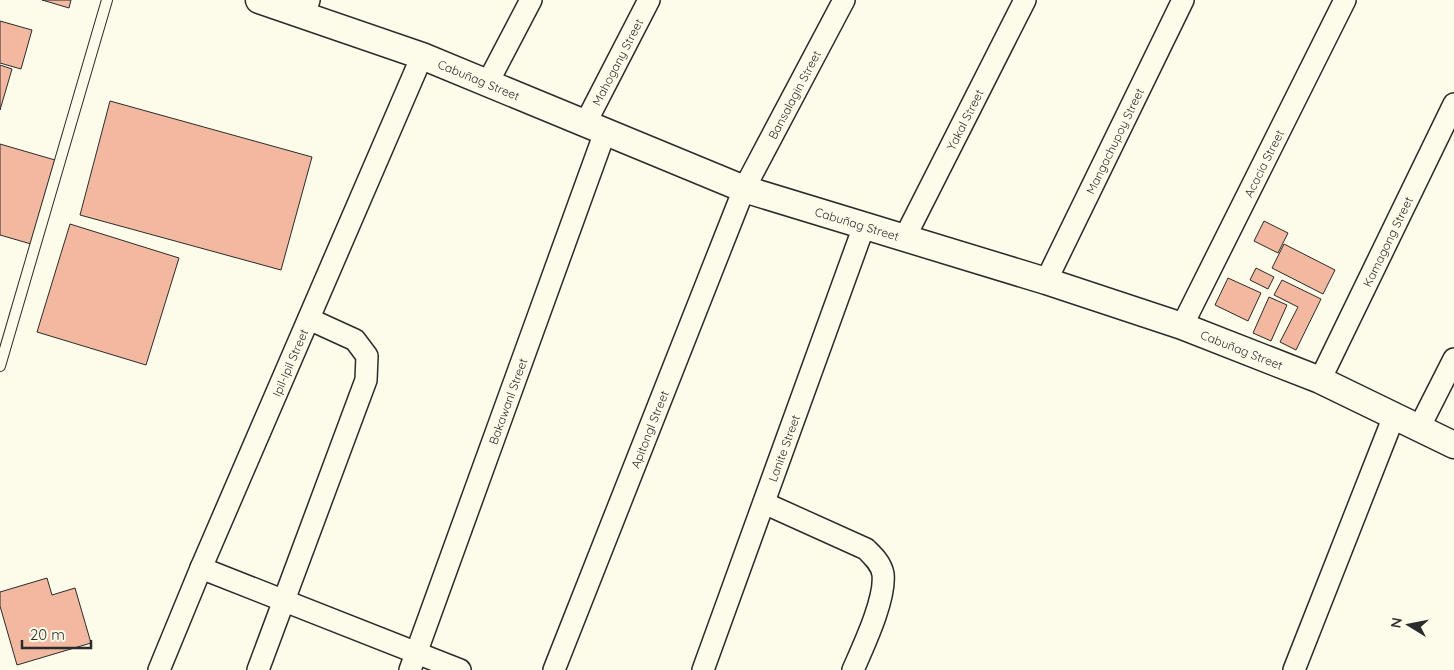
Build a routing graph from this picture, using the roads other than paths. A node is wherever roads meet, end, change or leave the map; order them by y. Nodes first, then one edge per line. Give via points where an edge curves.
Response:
1 (106, 0) edge
2 (259, 0) edge
3 (531, 0) edge
4 (648, 0) edge
5 (844, 0) edge
6 (1025, 0) edge
7 (1183, 0) edge
8 (1345, 0) edge
9 (306, 7) edge
10 (422, 56) junction
11 (487, 84) junction
12 (1454, 104) edge
13 (595, 128) junction
14 (744, 189) junction
15 (864, 226) junction
16 (904, 239) junction
17 (1046, 281) junction
18 (309, 319) junction
19 (1182, 326) junction
20 (1454, 360) edge
21 (0, 366) edge
22 (1320, 380) junction
23 (1394, 416) junction
24 (1419, 428) junction
25 (1454, 445) edge
26 (764, 503) junction
27 (201, 568) junction
28 (284, 600) junction
29 (413, 661) edge
30 (159, 670) edge
31 (258, 670) edge
32 (460, 670) edge
33 (554, 670) edge
34 (703, 670) edge
35 (852, 670) edge
36 (1294, 670) edge

1 - 21 lane
2 - 9 street, Cabuñag Street
3 - 11 street
4 - 13 street, Mahogany Street
5 - 14 street, Bansalagin Street
6 - 16 street, Yakal Street
7 - 17 street, Mangachupoy Street
8 - 19 street, Acacia Street
9 - 10 street, Cabuñag Street
10 - 11 street, Cabuñag Street
10 - 18 street, Ipil-Ipil Street
11 - 13 street, Cabuñag Street
12 - 22 street, Kamagong Street
13 - 14 street, Cabuñag Street
13 - 29 street, Bakawanl Street
14 - 15 street, Cabuñag Street
14 - 33 street, Apitongl Street
15 - 16 street, Cabuñag Street
15 - 26 street, Lanite Street
16 - 17 street, Cabuñag Street
17 - 19 street, Cabuñag Street
18 - 27 street, Ipil-Ipil Street
18 - 28 street via 355,340 367,356 366,380
19 - 22 street, Cabuñag Street
20 - 24 street
22 - 23 street, Cabuñag Street
23 - 24 street, Cabuñag Street
23 - 36 street
24 - 25 street, Cabuñag Street
26 - 34 street, Lanite Street
26 - 35 street via 866,549 877,559 883,574 881,595
27 - 28 street
27 - 30 street, Ipil-Ipil Street
28 - 29 street
28 - 31 street
29 - 32 street

